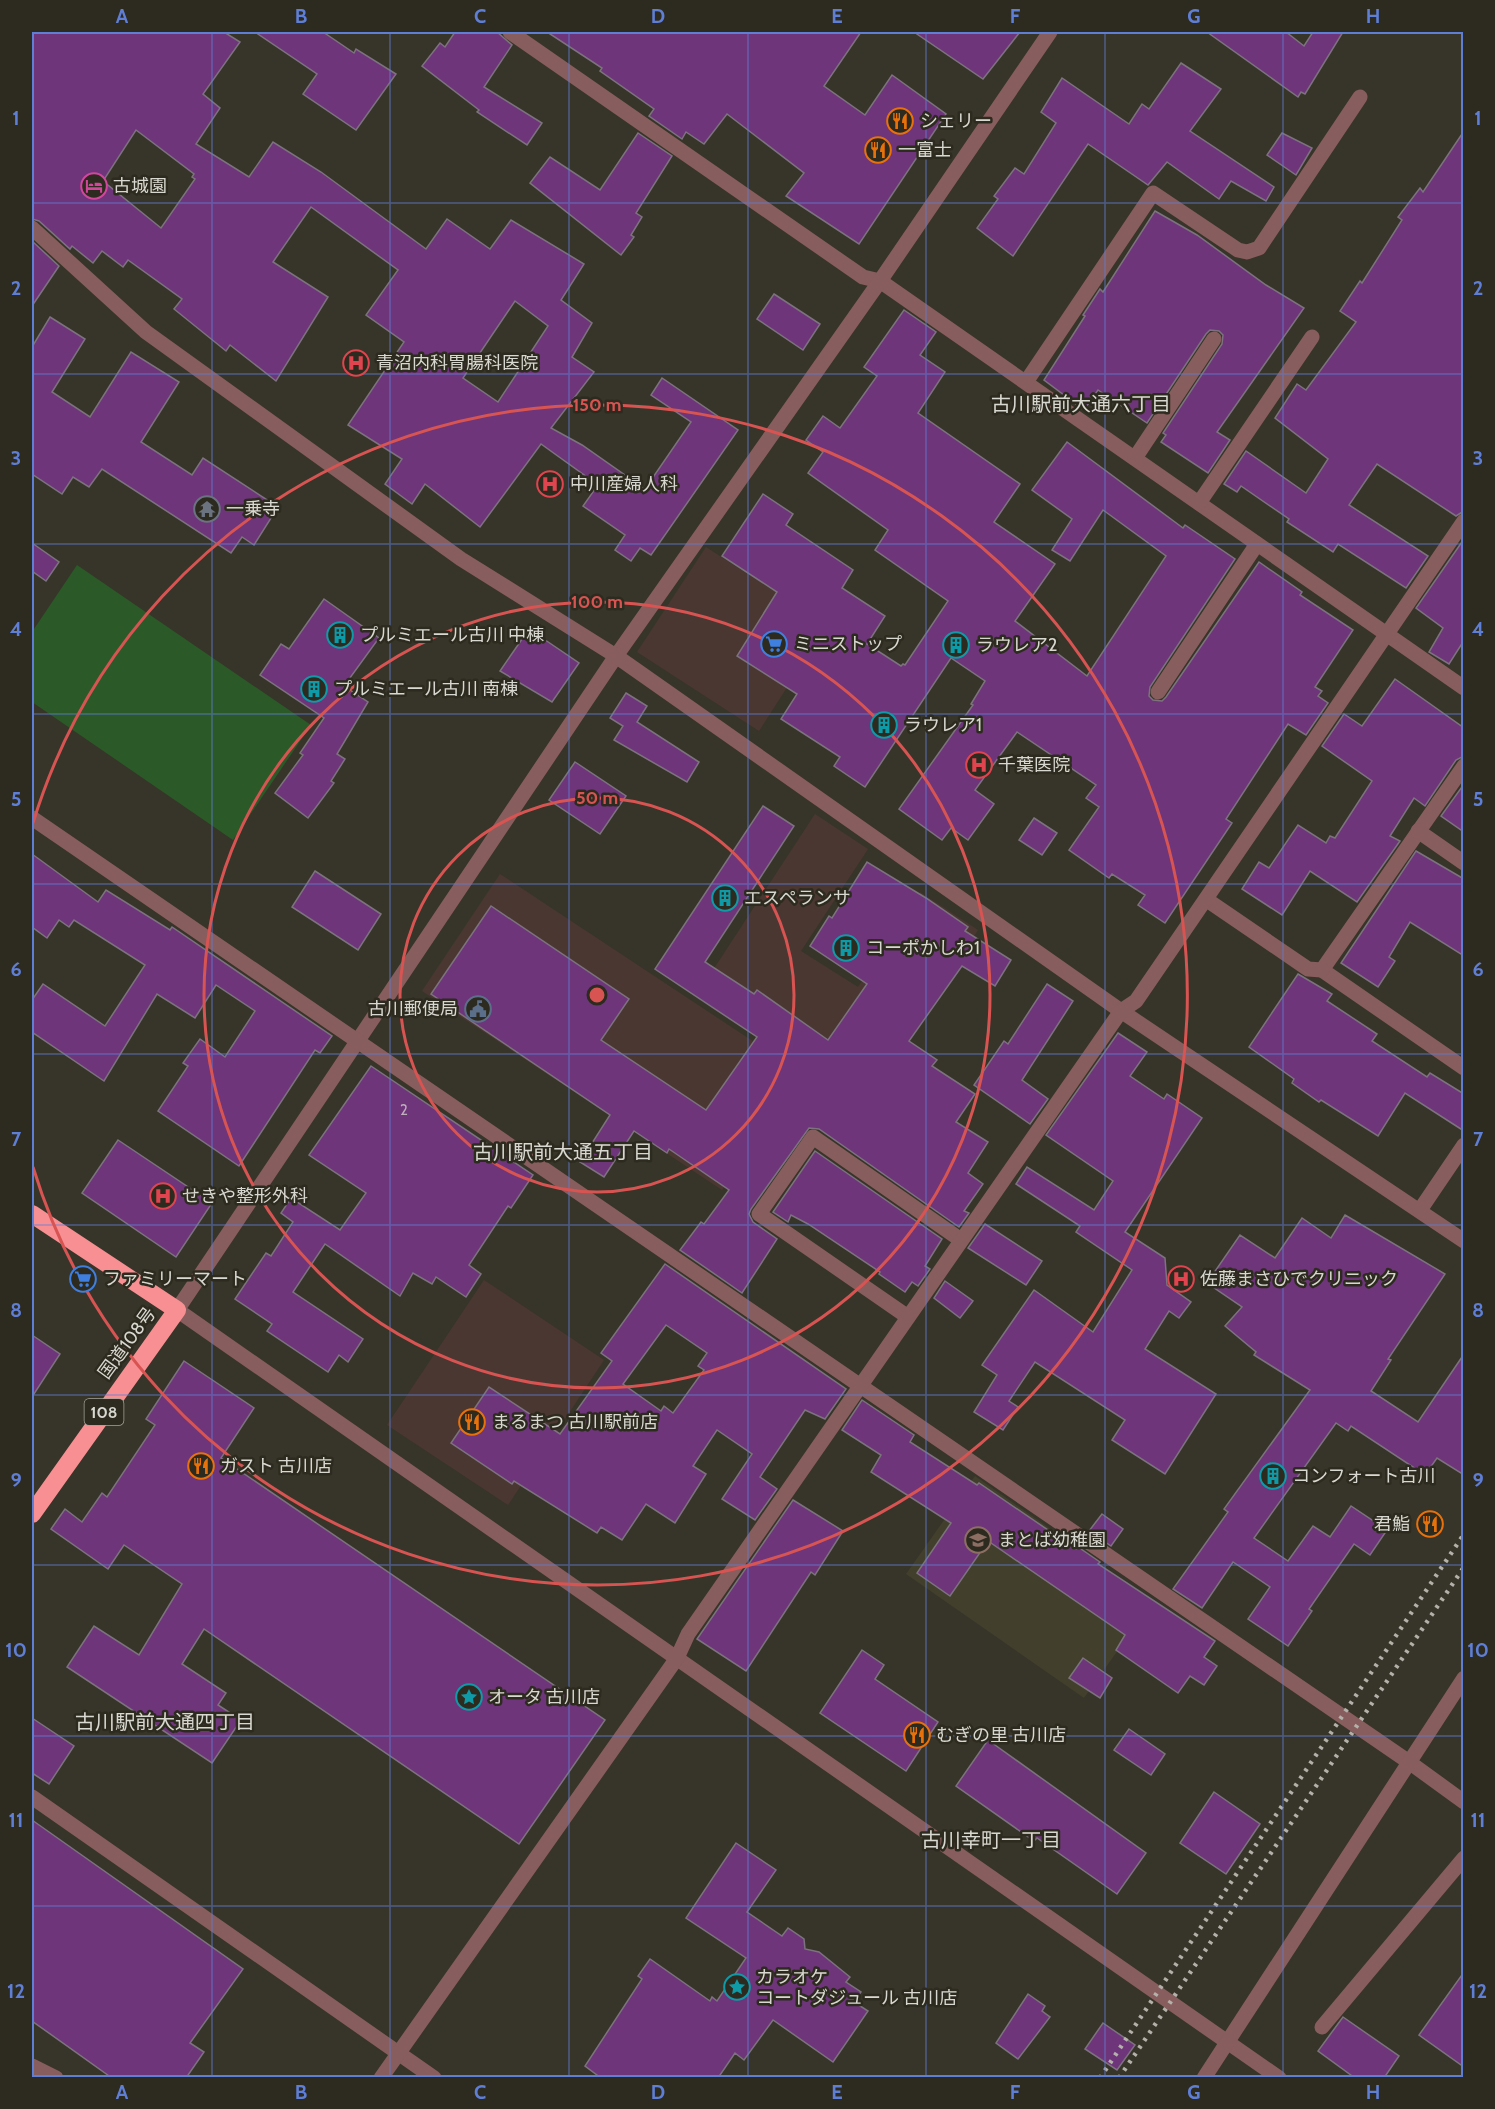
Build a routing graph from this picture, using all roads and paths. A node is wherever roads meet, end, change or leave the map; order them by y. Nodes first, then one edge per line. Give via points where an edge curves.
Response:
1 (510, 32) edge
2 (1050, 32) edge
3 (1360, 97) dead end
4 (32, 228) edge
5 (880, 281) junction
6 (1312, 337) dead end
7 (1214, 339) dead end
8 (1026, 382) junction
9 (1135, 458) junction
10 (1199, 503) junction
11 (1464, 521) edge
12 (1257, 544) junction
13 (1386, 634) junction
14 (616, 656) junction
15 (1464, 688) edge
16 (1158, 692) dead end
17 (1464, 766) edge
18 (32, 818) edge
19 (1418, 831) junction
20 (1464, 863) edge
21 (1207, 900) junction
22 (1322, 970) junction
23 (1121, 1011) junction
24 (357, 1042) junction
25 (1464, 1068) edge
26 (1464, 1145) edge
27 (1420, 1210) junction
28 (32, 1214) edge
29 (961, 1240) junction
30 (1464, 1241) edge
31 (177, 1310) junction
32 (908, 1317) junction
33 (859, 1386) junction
34 (32, 1514) edge
35 (677, 1658) junction
36 (1464, 1678) edge
37 (1410, 1762) junction
38 (32, 1797) edge
39 (1464, 1802) edge
40 (1464, 1858) edge
41 (1322, 2027) dead end
42 (1228, 2041) junction
43 (398, 2052) junction
44 (32, 2066) edge
45 (56, 2078) edge
46 (381, 2078) edge
47 (434, 2078) edge
48 (1204, 2078) edge
49 (1279, 2078) edge

1 - 5 street via 863,277
2 - 5 street
3 - 8 street via 1259,248 1238,250 1153,193
4 - 14 street via 155,339 461,559
5 - 8 street
5 - 14 street
6 - 10 street
7 - 9 street
8 - 9 street
9 - 10 street
10 - 12 street
11 - 13 street
12 - 13 street
12 - 16 street
13 - 15 street
13 - 21 street
14 - 23 street
14 - 24 street
17 - 19 street
18 - 24 street
19 - 20 street
19 - 22 street
21 - 22 street via 1308,969
21 - 23 street via 1136,1001
22 - 25 street
23 - 27 street
23 - 29 street
24 - 31 street
24 - 33 street
26 - 27 street
27 - 30 street
28 - 31 highway, 国道108号
29 - 32 street
29 - 32 street via 813,1137 759,1214
31 - 34 highway, 国道108号 / 108
31 - 35 street
32 - 33 street
33 - 35 street via 688,1634
33 - 37 street
35 - 42 street
35 - 43 street
36 - 37 street
37 - 39 street
37 - 42 street
38 - 43 street
40 - 41 street
42 - 48 street
42 - 49 street
43 - 46 street
43 - 47 street
44 - 45 street

